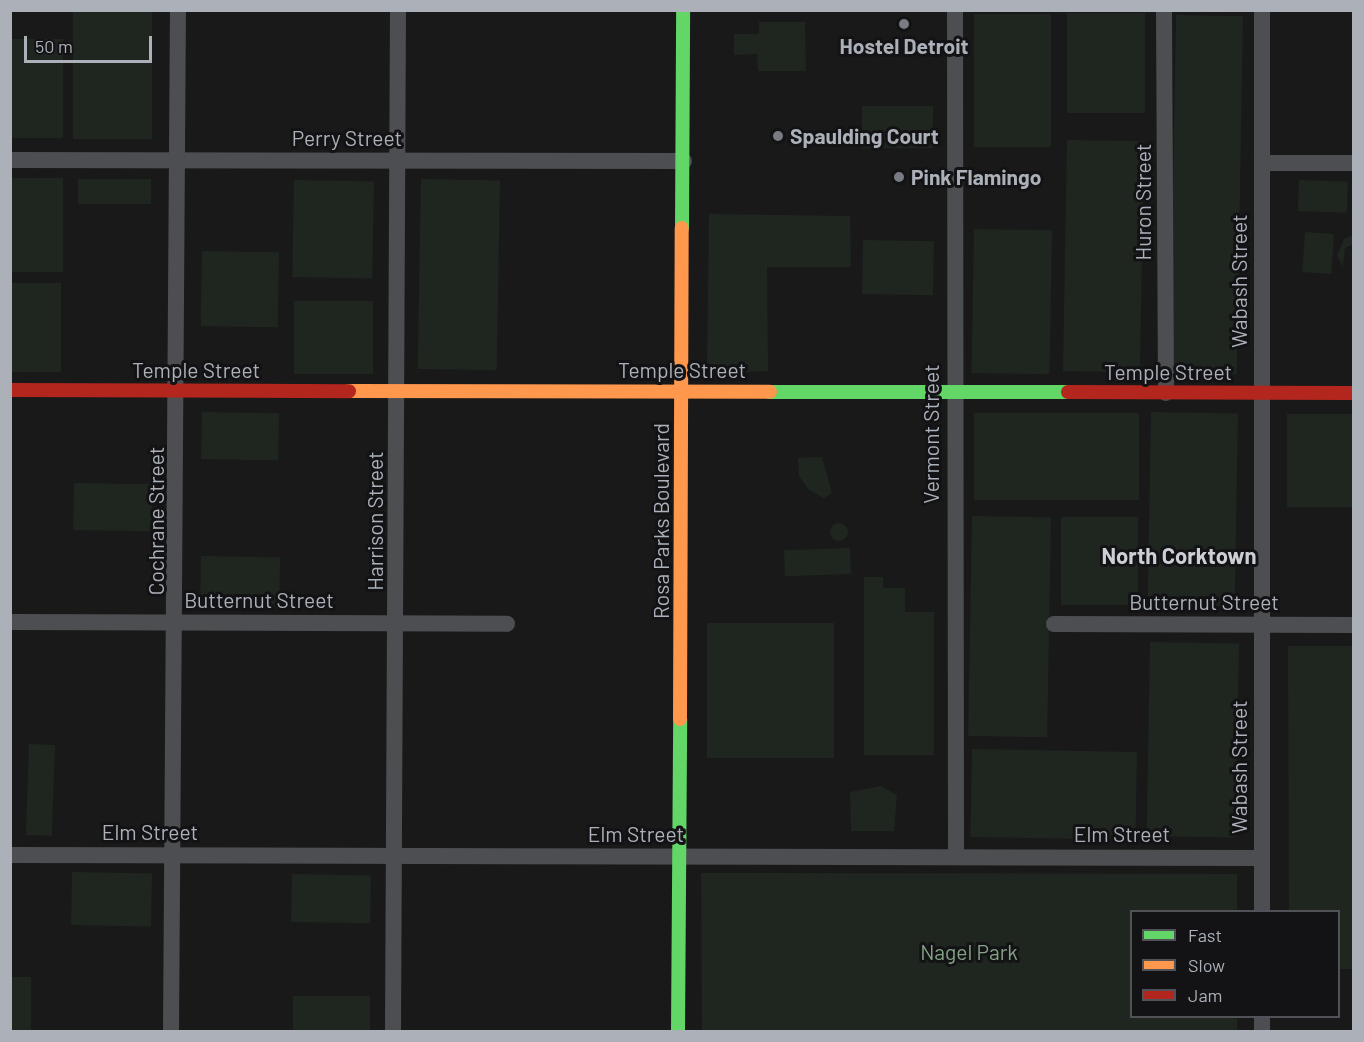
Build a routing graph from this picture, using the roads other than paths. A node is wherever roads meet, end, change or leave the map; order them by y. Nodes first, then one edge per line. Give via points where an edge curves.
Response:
1 (178, 10) edge
2 (398, 10) edge
3 (683, 10) edge
4 (955, 10) edge
5 (1164, 10) edge
6 (1262, 10) edge
7 (10, 160) edge
8 (178, 160) junction
9 (398, 160) junction
10 (684, 160) junction
11 (1262, 163) junction
12 (1353, 163) edge
13 (10, 390) edge
14 (178, 391) junction
15 (396, 391) junction
16 (682, 391) junction
17 (953, 392) junction
18 (1166, 393) junction
19 (1262, 393) junction
20 (1353, 393) edge
21 (10, 622) edge
22 (178, 623) junction
23 (398, 623) junction
24 (507, 624) dead end
25 (1054, 624) dead end
26 (1262, 625) junction
27 (1353, 625) edge
28 (10, 855) edge
29 (173, 855) junction
30 (393, 855) junction
31 (681, 856) junction
32 (956, 857) junction
33 (1262, 858) junction
34 (1262, 910) edge
35 (171, 1032) edge
36 (393, 1032) edge
37 (678, 1032) edge

1 - 8 street, Cochrane Street
2 - 9 street, Harrison Street
3 - 10 street, Rosa Parks Boulevard
4 - 17 street, Vermont Street
5 - 18 street, Huron Street
6 - 11 street, Wabash Street
7 - 8 street, Perry Street
8 - 9 street, Perry Street
8 - 14 street, Cochrane Street
9 - 10 street, Perry Street
9 - 15 street, Harrison Street
10 - 16 street, Rosa Parks Boulevard
11 - 12 street
11 - 19 street, Wabash Street
13 - 14 street, Temple Street
14 - 15 street, Temple Street
14 - 22 street, Cochrane Street
15 - 16 street, Temple Street
15 - 23 street, Harrison Street
16 - 17 street, Temple Street
16 - 31 street, Rosa Parks Boulevard
17 - 18 street, Temple Street
17 - 32 street, Vermont Street
18 - 19 street, Temple Street
19 - 20 street, Temple Street
19 - 26 street, Wabash Street
21 - 22 street, Butternut Street
22 - 23 street, Butternut Street
22 - 29 street, Cochrane Street
23 - 24 street, Butternut Street
23 - 30 street, Harrison Street
25 - 26 street, Butternut Street
26 - 27 street, Butternut Street
26 - 33 street, Wabash Street
28 - 29 street, Elm Street
29 - 30 street, Elm Street
29 - 35 street, Cochrane Street
30 - 31 street, Elm Street
30 - 36 street, Harrison Street
31 - 32 street, Elm Street
31 - 37 street, Rosa Parks Boulevard
32 - 33 street, Elm Street
33 - 34 street, Wabash Street

